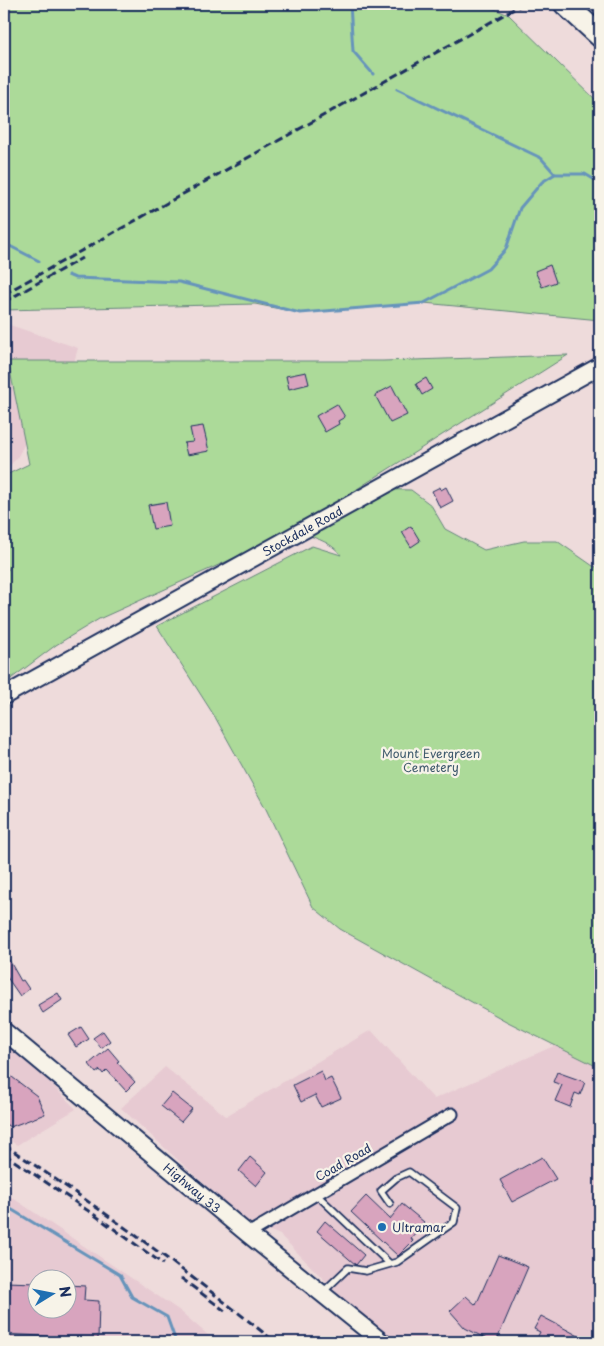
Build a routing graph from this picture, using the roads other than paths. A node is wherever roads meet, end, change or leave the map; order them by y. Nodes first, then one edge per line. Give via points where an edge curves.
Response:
1 (569, 8) edge
2 (600, 36) edge
3 (600, 366) edge
4 (4, 696) edge
5 (4, 1031) edge
6 (452, 1114) dead end
7 (316, 1194) junction
8 (390, 1204) dead end
9 (248, 1234) junction
10 (390, 1264) junction
11 (322, 1294) junction
12 (382, 1342) edge

1 - 2 highway
3 - 4 street, Stockdale Road
5 - 9 street, Highway 33
6 - 7 street, Coad Road
7 - 9 street, Coad Road
7 - 10 lane
8 - 10 lane via 381,1191 409,1172 457,1208 454,1222
9 - 11 street, Highway 33
10 - 11 lane via 366,1271 348,1268
11 - 12 street, Highway 33

